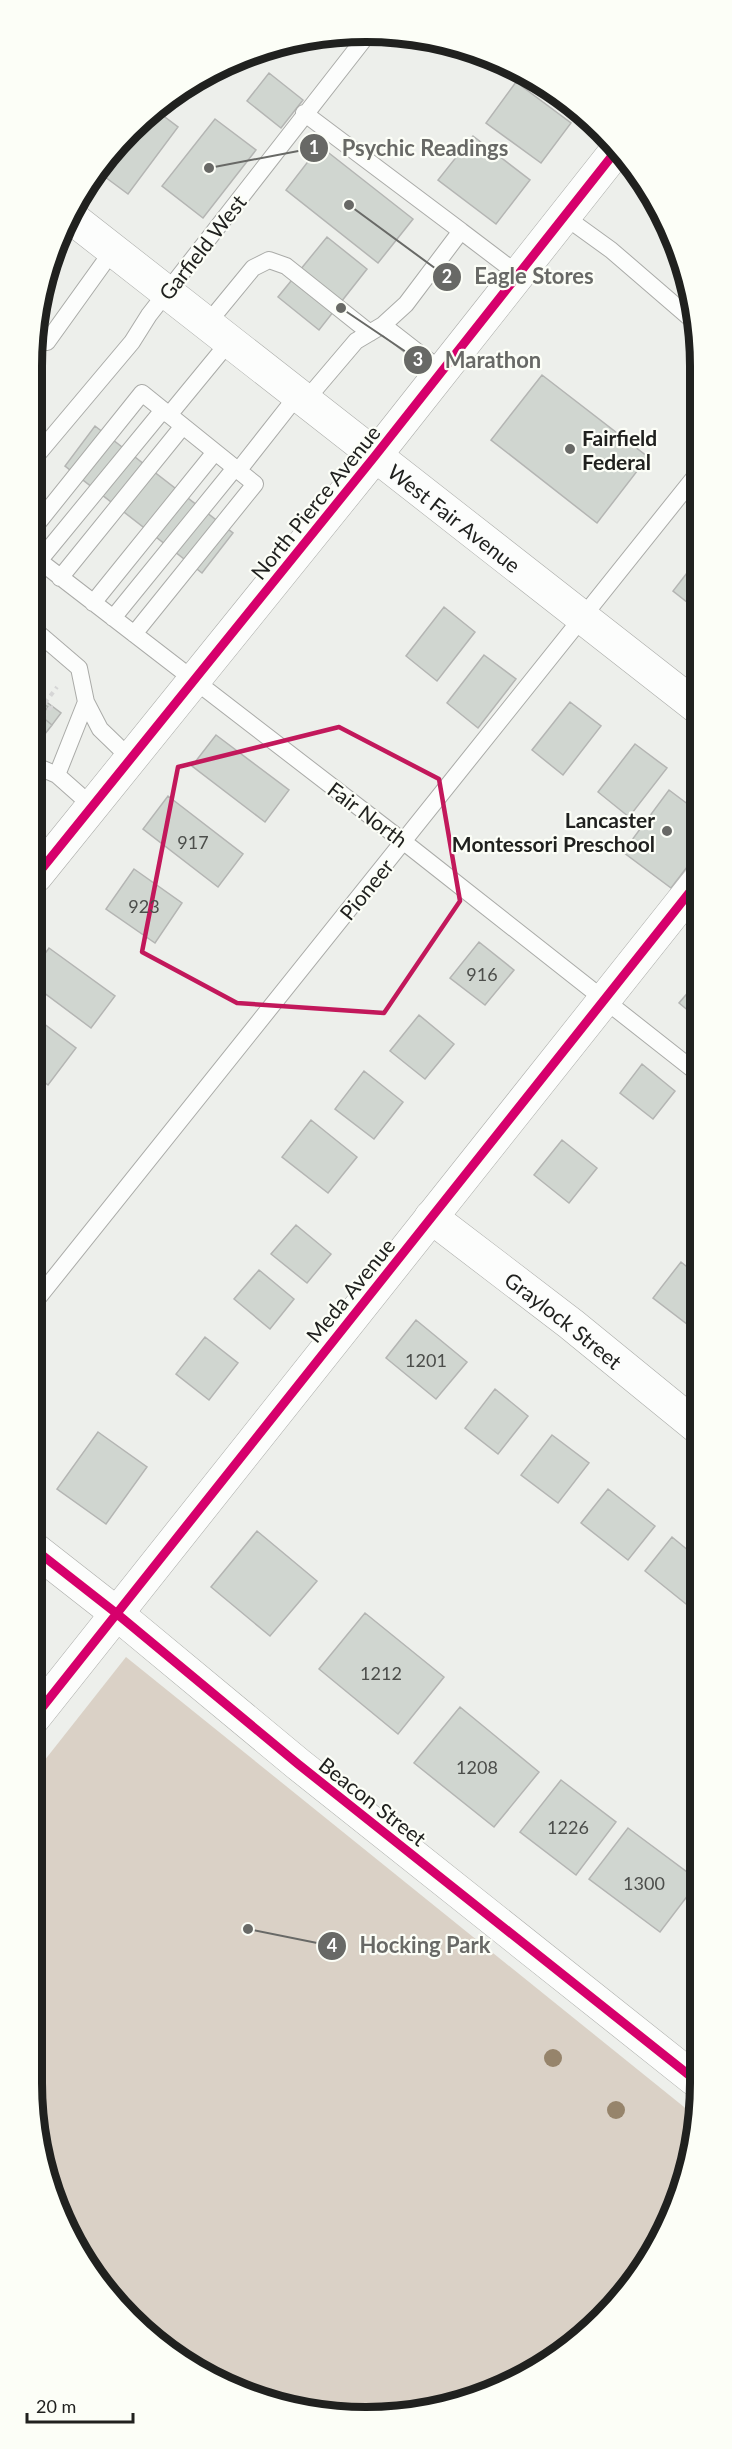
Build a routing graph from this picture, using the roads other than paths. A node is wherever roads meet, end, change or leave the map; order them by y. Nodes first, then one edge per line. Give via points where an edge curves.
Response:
1 (362, 42) edge
2 (304, 114) junction
3 (612, 155) edge
4 (564, 216) junction
5 (76, 221) edge
6 (461, 231) junction
7 (113, 250) junction
8 (519, 275) junction
9 (167, 292) junction
10 (686, 314) edge
11 (377, 329) junction
12 (218, 333) junction
13 (44, 339) edge
14 (442, 371) junction
15 (301, 398) junction
16 (166, 412) junction
17 (183, 426) junction
18 (42, 449) edge
19 (215, 452) junction
20 (375, 456) junction
21 (237, 469) junction
22 (690, 483) edge
23 (42, 518) edge
24 (42, 555) edge
25 (42, 563) edge
26 (60, 578) junction
27 (93, 603) junction
28 (583, 617) junction
29 (113, 618) junction
30 (134, 634) junction
31 (42, 636) edge
32 (192, 681) junction
33 (690, 701) edge
34 (86, 702) junction
35 (130, 758) junction
36 (42, 769) edge
37 (57, 775) junction
38 (92, 806) junction
39 (404, 842) junction
40 (42, 868) edge
41 (690, 892) edge
42 (603, 999) junction
43 (690, 1067) edge
44 (431, 1217) junction
45 (42, 1293) edge
46 (690, 1421) edge
47 (42, 1555) edge
48 (116, 1613) junction
49 (42, 1708) edge
50 (690, 2076) edge

1 - 2 lane, Garfield West
2 - 6 lane
2 - 9 lane, Garfield West
3 - 4 street, North Pierce Avenue
4 - 8 street, North Pierce Avenue
4 - 10 lane via 611,250
5 - 7 street, West Fair Avenue
6 - 8 lane
6 - 11 lane via 406,303
7 - 9 street, West Fair Avenue
7 - 13 lane via 47,342
8 - 14 street, North Pierce Avenue
9 - 12 street, West Fair Avenue
9 - 18 lane, Garfield West via 132,342
11 - 12 lane via 286,266 269,260 253,268
11 - 14 lane
11 - 15 lane via 356,341
12 - 15 street, West Fair Avenue
12 - 16 lane
14 - 20 street, North Pierce Avenue
15 - 20 street, West Fair Avenue
15 - 21 lane
16 - 17 lane
16 - 23 lane via 142,393
16 - 24 lane
17 - 19 lane
17 - 26 lane
19 - 21 lane
19 - 27 lane
20 - 28 street, West Fair Avenue
20 - 32 street, North Pierce Avenue
21 - 29 lane
21 - 30 lane via 255,484
22 - 28 lane, Pioneer
25 - 26 lane, Fair North
26 - 27 lane, Fair North
27 - 29 lane, Fair North
28 - 33 street, West Fair Avenue
28 - 39 lane, Pioneer
29 - 30 lane, Fair North
30 - 32 lane, Fair North
31 - 34 lane via 79,668
32 - 35 street, North Pierce Avenue
32 - 39 lane, Fair North
34 - 35 lane via 100,729
34 - 37 lane
35 - 38 street, North Pierce Avenue
36 - 37 lane
37 - 38 lane
38 - 40 street, North Pierce Avenue
39 - 42 lane, Fair North
39 - 45 lane, Pioneer
41 - 42 street, Meda Avenue
42 - 43 lane, Fair North
42 - 44 street, Meda Avenue
44 - 46 street, Graylock Street via 572,1324
44 - 48 street, Meda Avenue
47 - 48 street, Beacon Street
48 - 49 street, Meda Avenue
48 - 50 street, Beacon Street via 298,1764

